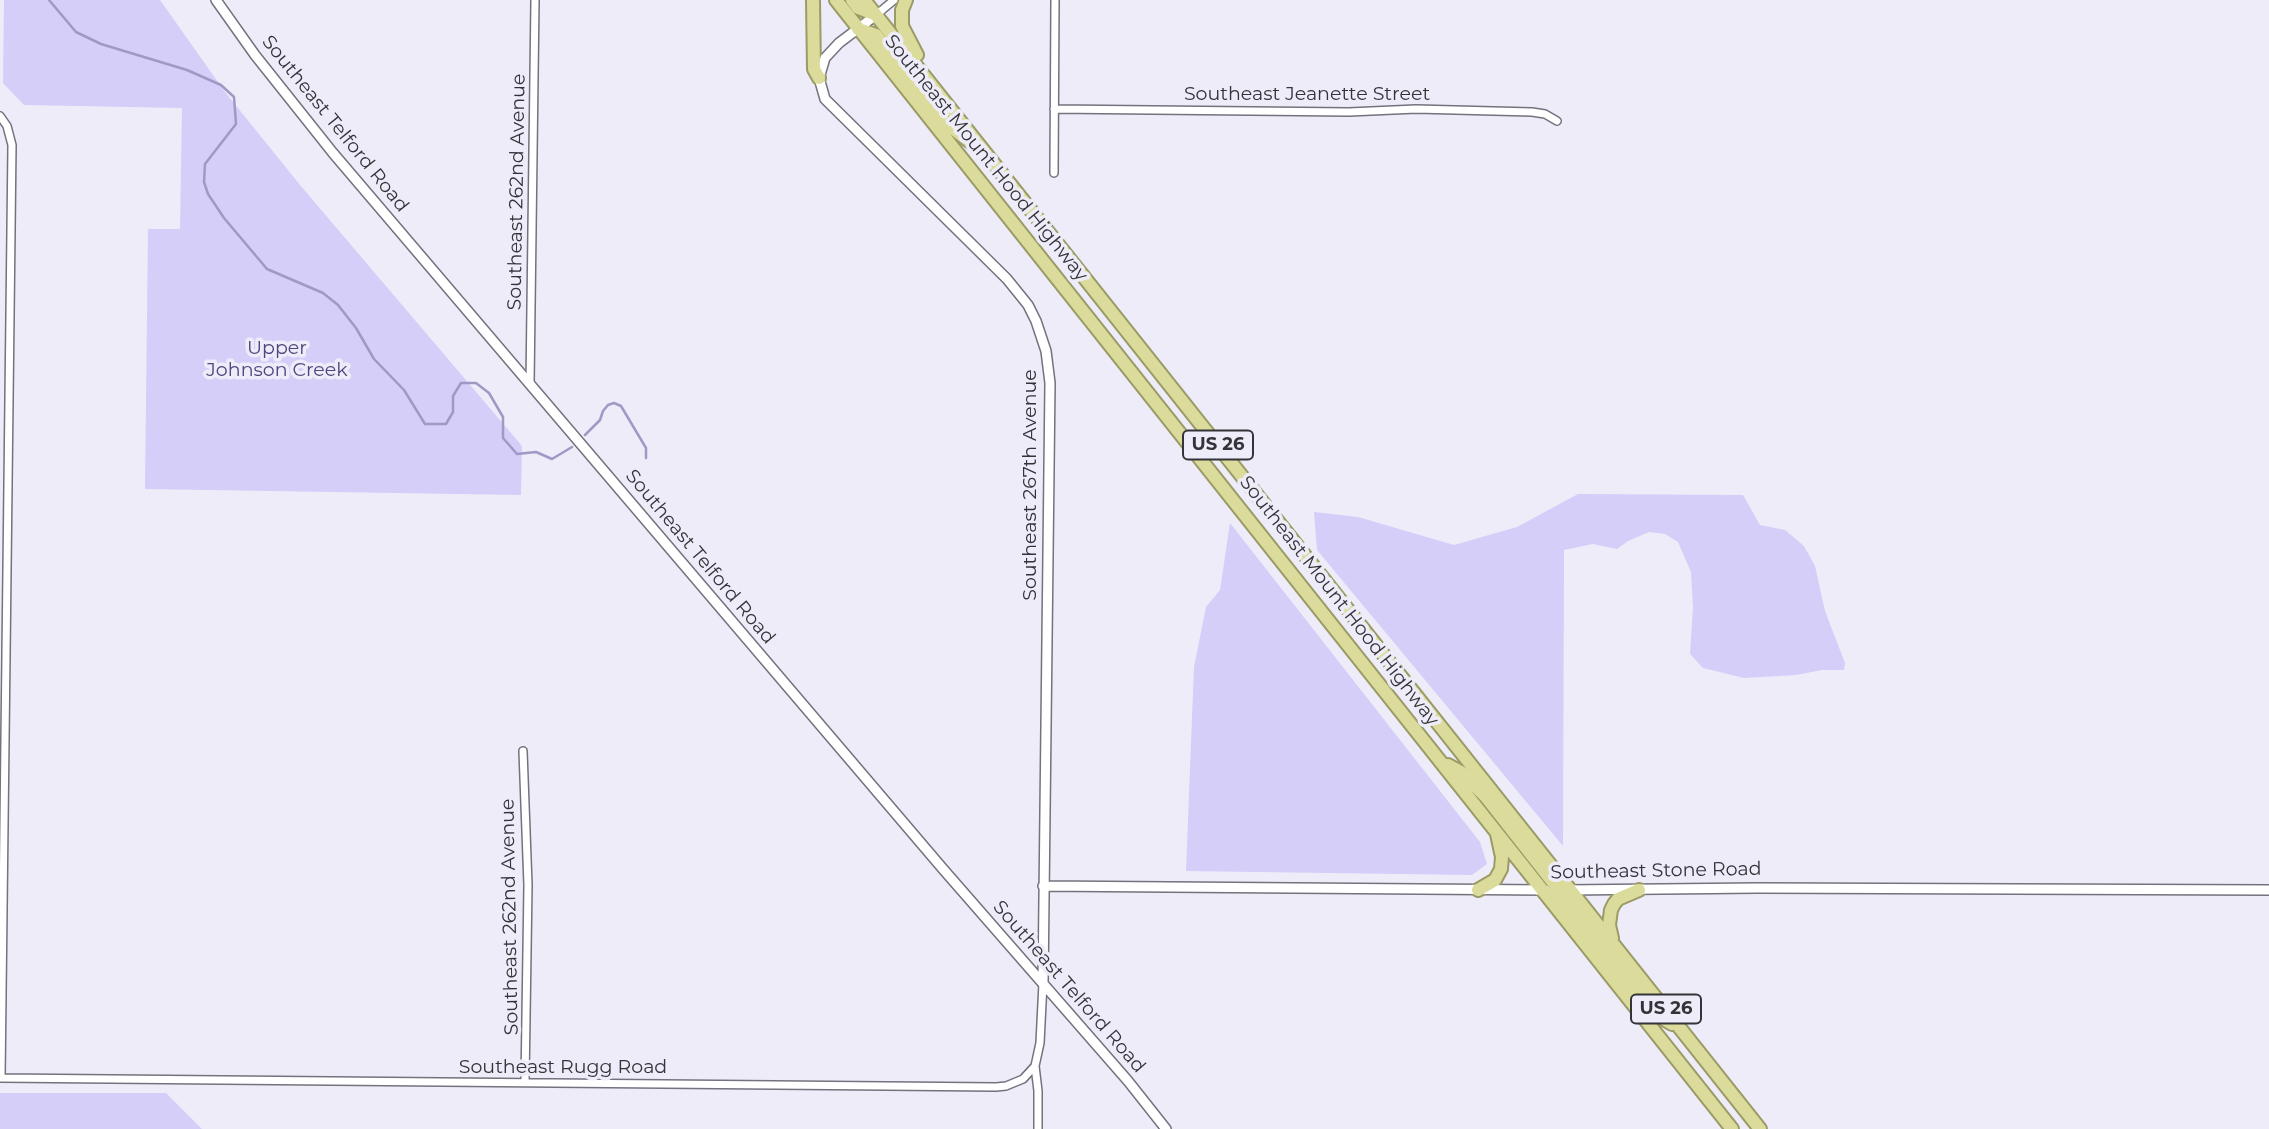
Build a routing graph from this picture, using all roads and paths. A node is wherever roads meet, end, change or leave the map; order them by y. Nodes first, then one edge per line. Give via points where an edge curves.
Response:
1 (216, 0) edge
2 (536, 0) edge
3 (813, 0) edge
4 (836, 0) edge
5 (852, 0) edge
6 (864, 0) edge
7 (894, 0) edge
8 (906, 0) edge
9 (1055, 0) edge
10 (876, 15) junction
11 (858, 29) junction
12 (819, 78) junction
13 (934, 86) junction
14 (1054, 109) junction
15 (0, 116) edge
16 (1558, 121) dead end
17 (988, 155) junction
18 (1054, 173) dead end
19 (530, 384) junction
20 (523, 751) dead end
21 (1441, 761) junction
22 (1496, 831) junction
23 (1043, 886) junction
24 (1478, 890) junction
25 (1557, 890) junction
26 (1639, 890) junction
27 (2269, 890) edge
28 (1613, 942) junction
29 (1043, 983) junction
30 (1684, 1032) junction
31 (1035, 1066) junction
32 (1, 1078) edge
33 (525, 1082) junction
34 (1038, 1129) edge
35 (1166, 1129) edge
36 (1732, 1129) edge
37 (1760, 1129) edge

1 - 19 street, Southeast Telford Road via 319,136
2 - 19 street, Southeast 262nd Avenue
3 - 12 highway via 814,69
4 - 11 highway, Southeast Mount Hood Highway / US 26
5 - 10 highway via 858,8
6 - 10 highway, Southeast Mount Hood Highway / US 26
7 - 10 street
8 - 13 highway via 902,26
9 - 14 street
10 - 11 street
10 - 13 highway, Southeast Mount Hood Highway / US 26
11 - 12 street via 831,51
11 - 17 highway via 876,35 944,122
11 - 21 highway, Southeast Mount Hood Highway / US 26
12 - 23 street, Southeast 267th Avenue via 835,111 1010,282 1036,321 1046,351 1050,402
13 - 17 highway, Southeast Mount Hood Highway / US 26
14 - 16 street, Southeast Jeanette Street via 1416,109 1532,112
14 - 18 street
15 - 32 street via 12,145
17 - 25 highway, Southeast Mount Hood Highway / US 26
19 - 29 street, Southeast Telford Road
20 - 33 street, Southeast 262nd Avenue via 528,886
21 - 22 highway, Southeast Mount Hood Highway / US 26
21 - 25 highway via 1461,772 1486,797
22 - 24 highway via 1501,869 1495,880
22 - 25 highway, Southeast Mount Hood Highway / US 26
23 - 24 street, Southeast Stone Road
23 - 29 street, Southeast 267th Avenue
24 - 25 street, Southeast Stone Road
25 - 26 street, Southeast Stone Road
25 - 28 highway, Southeast Mount Hood Highway / US 26
25 - 30 highway via 1638,994
25 - 36 highway, Southeast Mount Hood Highway / US 26
26 - 27 street, Southeast Stone Road
26 - 28 highway via 1618,899 1611,910
28 - 30 highway, Southeast Mount Hood Highway / US 26
29 - 31 street
29 - 35 street, Southeast Telford Road
30 - 37 highway, Southeast Mount Hood Highway / US 26
31 - 33 street, Southeast Rugg Road via 1023,1079 996,1087
31 - 34 street
32 - 33 street, Southeast Rugg Road

